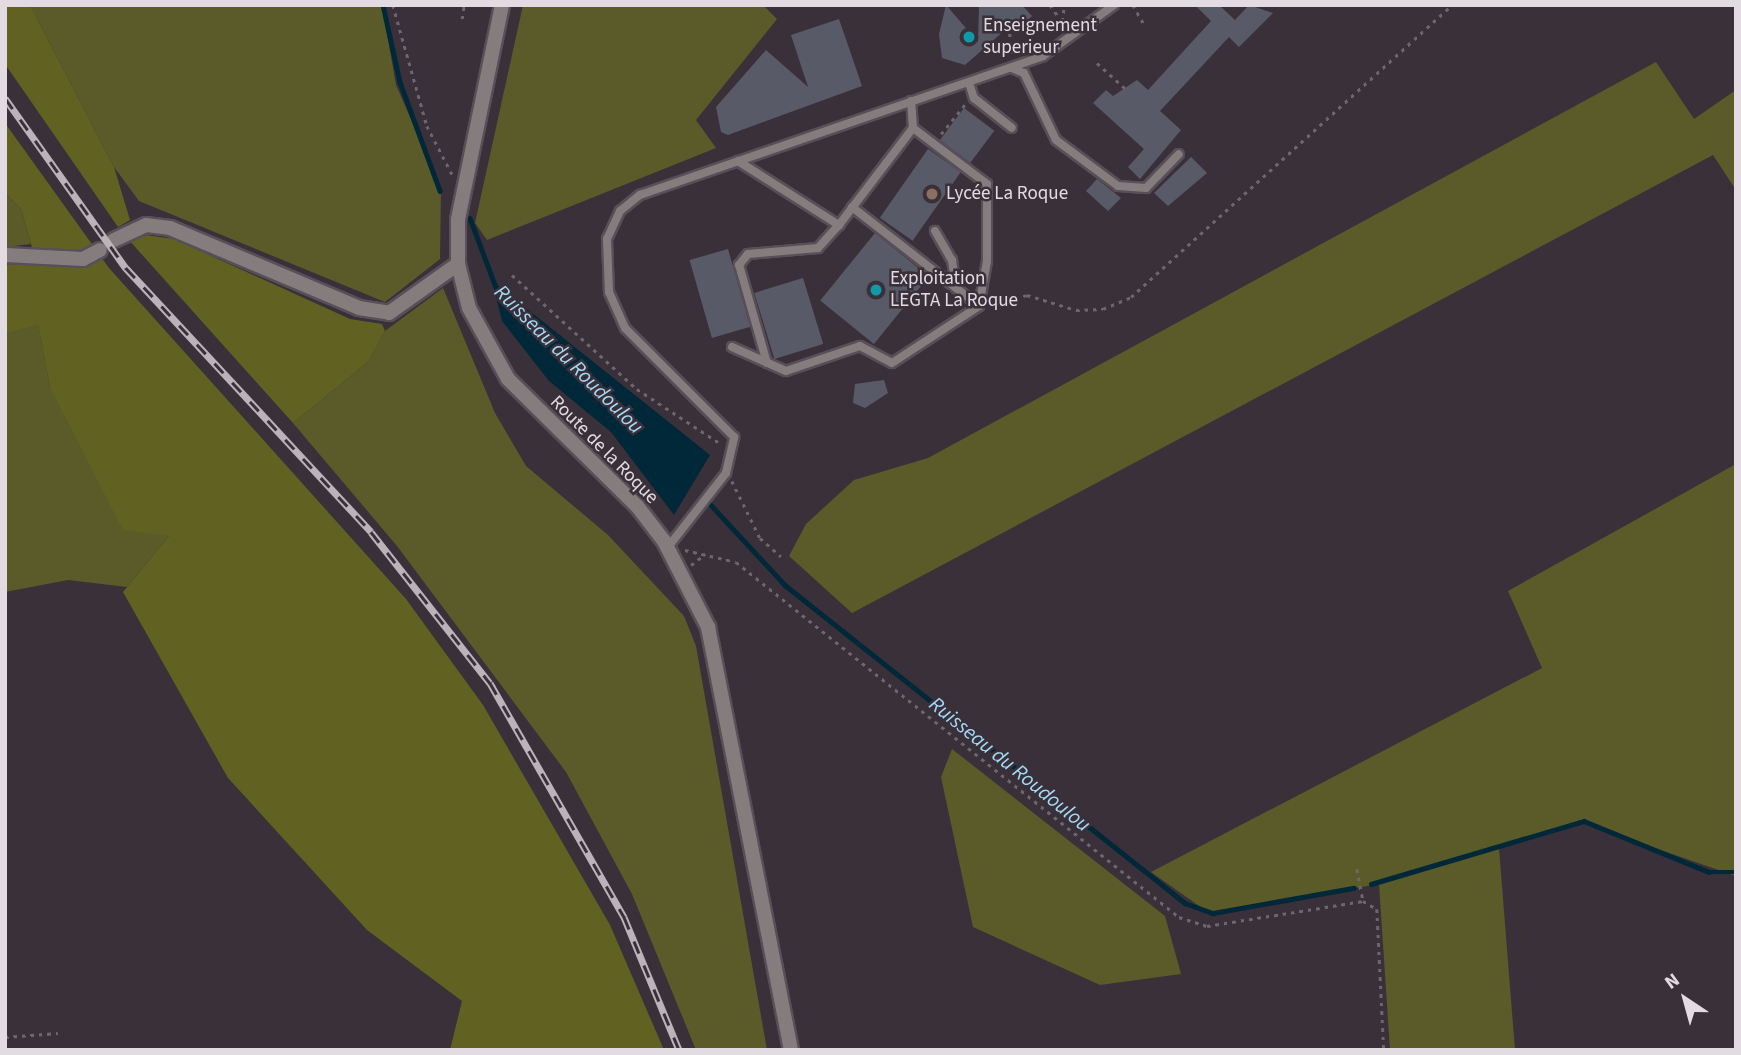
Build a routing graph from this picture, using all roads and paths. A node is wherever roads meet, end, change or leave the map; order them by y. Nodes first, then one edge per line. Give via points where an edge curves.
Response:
1 (393, 5) edge
2 (464, 5) edge
3 (502, 5) edge
4 (1050, 5) edge
5 (1064, 5) edge
6 (1114, 5) edge
7 (1133, 5) edge
8 (1452, 5) edge
9 (1058, 16) junction
10 (463, 19) dead end
11 (1144, 24) dead end
12 (1009, 25) dead end
13 (1067, 43) junction
14 (1097, 63) dead end
15 (1012, 68) junction
16 (969, 83) junction
17 (1125, 88) dead end
18 (911, 101) junction
19 (962, 107) dead end
20 (913, 128) junction
21 (1012, 128) dead end
22 (941, 134) dead end
23 (1179, 154) dead end
24 (738, 161) junction
25 (452, 176) dead end
26 (852, 207) junction
27 (839, 225) junction
28 (935, 231) dead end
29 (114, 240) dead end
30 (100, 250) dead end
31 (5, 255) edge
32 (458, 264) junction
33 (512, 275) dead end
34 (956, 288) junction
35 (979, 306) junction
36 (732, 347) dead end
37 (768, 363) junction
38 (733, 451) junction
39 (726, 473) junction
40 (668, 547) junction
41 (781, 556) dead end
42 (1357, 869) dead end
43 (1363, 901) junction
44 (58, 1032) dead end
45 (5, 1037) edge
46 (790, 1050) edge
47 (1384, 1050) edge

1 - 25 path via 401,47
2 - 10 path
3 - 32 street, Route de la Roque via 463,185
4 - 9 path
5 - 9 path
6 - 13 lane
7 - 11 path
8 - 35 path via 1131,297 1103,309 1076,310 1027,295
9 - 13 path
12 - 15 path
13 - 15 lane
14 - 17 path
15 - 16 lane
15 - 23 lane via 1024,73 1056,140 1118,186 1146,188
16 - 18 lane
16 - 21 lane via 974,97
18 - 20 lane
18 - 24 lane
19 - 22 path
20 - 26 lane
20 - 35 lane via 987,184 987,261
24 - 27 lane
24 - 38 lane via 640,195 620,211 607,239 609,292 625,328 734,437
26 - 27 lane
26 - 34 lane
27 - 37 lane via 818,248 748,254 739,265
28 - 34 lane via 952,260
29 - 32 street via 146,225 170,228 359,308 389,313
30 - 31 street via 83,259
32 - 40 street, Route de la Roque via 484,344 508,379 637,506
33 - 38 path via 638,389
34 - 35 lane
35 - 37 lane via 892,363 860,346 786,372
36 - 37 lane
38 - 39 lane
39 - 40 lane
39 - 41 path via 760,538
40 - 43 path via 736,562 1180,917 1207,926
40 - 46 street, Route de la Roque via 708,627
42 - 43 path
43 - 47 path via 1377,909 1382,926
44 - 45 path

